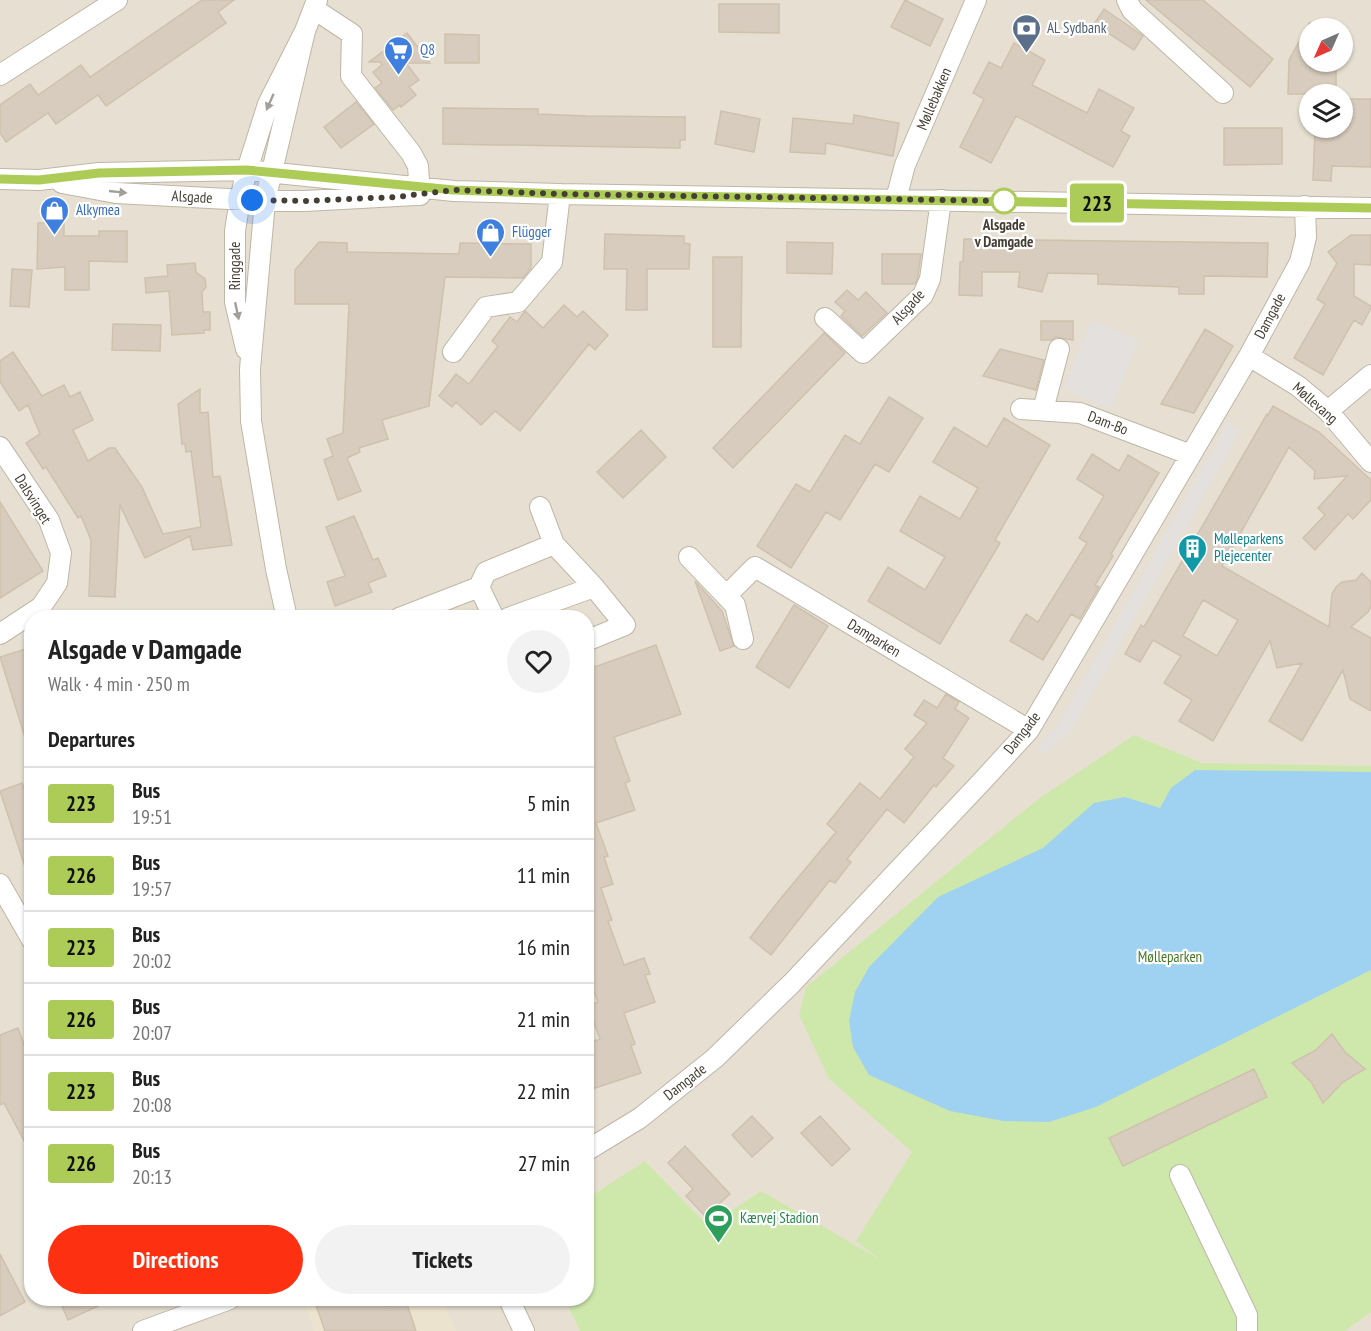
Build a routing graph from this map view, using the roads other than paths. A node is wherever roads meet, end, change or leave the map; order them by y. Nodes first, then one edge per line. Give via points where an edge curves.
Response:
1 (117, 0) edge
2 (976, 0) edge
3 (1127, 0) edge
4 (315, 4) edge
5 (305, 31) junction
6 (0, 75) edge
7 (1222, 93) dead end
8 (247, 170) junction
9 (273, 172) junction
10 (0, 179) edge
11 (39, 180) junction
12 (419, 191) junction
13 (560, 194) junction
14 (240, 200) junction
15 (896, 200) junction
16 (941, 200) junction
17 (265, 201) junction
18 (1305, 206) junction
19 (1371, 208) edge
20 (825, 318) dead end
21 (1059, 349) dead end
22 (453, 352) dead end
23 (1249, 356) junction
24 (250, 369) junction
25 (1371, 375) edge
26 (1021, 409) dead end
27 (1043, 411) junction
28 (1328, 411) junction
29 (0, 447) edge
30 (1191, 455) junction
31 (1371, 462) edge
32 (540, 507) dead end
33 (554, 544) junction
34 (689, 557) dead end
35 (479, 587) junction
36 (594, 587) junction
37 (726, 596) junction
38 (36, 610) edge
39 (285, 610) edge
40 (420, 610) edge
41 (490, 610) edge
42 (530, 610) edge
43 (24, 618) edge
44 (0, 634) edge
45 (594, 638) edge
46 (743, 639) dead end
47 (1029, 730) junction
48 (0, 884) edge
49 (24, 926) edge
50 (594, 1145) edge
51 (1180, 1175) dead end
52 (201, 1306) edge
53 (512, 1306) edge
54 (143, 1331) edge
55 (524, 1331) edge
56 (1247, 1331) edge

1 - 6 street
2 - 15 street, Møllebakken via 905,165
3 - 7 street via 1132,10
4 - 5 street, Ringgade
4 - 12 street via 352,34 351,76 411,153 418,166
5 -> 8 street, Ringgade via 268,105
5 - 9 street, Ringgade
8 - 9 street, Alsgade
8 - 11 street, Alsgade via 99,173
8 - 14 street, Ringgade
9 - 12 street, Alsgade
9 - 17 street, Ringgade
10 - 11 street, Alsgade
11 -> 14 street, Alsgade via 116,193
12 - 13 street, Alsgade
12 - 17 street, Alsgade via 373,198
13 - 15 street, Alsgade
13 - 22 street via 552,262 518,302 486,308
14 - 17 street, Alsgade
14 -> 24 street, Ringgade via 235,231 235,302
15 - 16 street, Alsgade
16 - 18 street, Alsgade
16 - 20 street, Alsgade via 930,279 923,295 863,353
17 - 24 street, Ringgade
18 - 19 street, Alsgade
18 - 23 street, Damgade via 1306,237 1300,262
21 - 27 street
23 - 28 street, Møllevang via 1298,386
23 - 30 street, Damgade
24 - 39 street, Ringgade via 251,421
25 - 28 street
26 - 27 street, Dam-Bo
27 - 30 street, Dam-Bo via 1080,413
28 - 31 street, Møllevang
29 - 38 street, Dalsvinget via 48,520 61,554 57,583
30 - 47 street, Damgade
32 - 33 street
33 - 35 street via 486,572
33 - 36 street
34 - 37 street
35 - 40 street
35 - 41 street
36 - 42 street
36 - 45 street via 625,625
37 - 46 street via 735,605
37 - 47 street, Damparken via 755,567
43 - 44 street, Dalsvinget
47 - 50 street, Damgade via 792,983 715,1058 640,1118
48 - 49 street
51 - 56 street via 1247,1315
52 - 54 street
53 - 55 street

